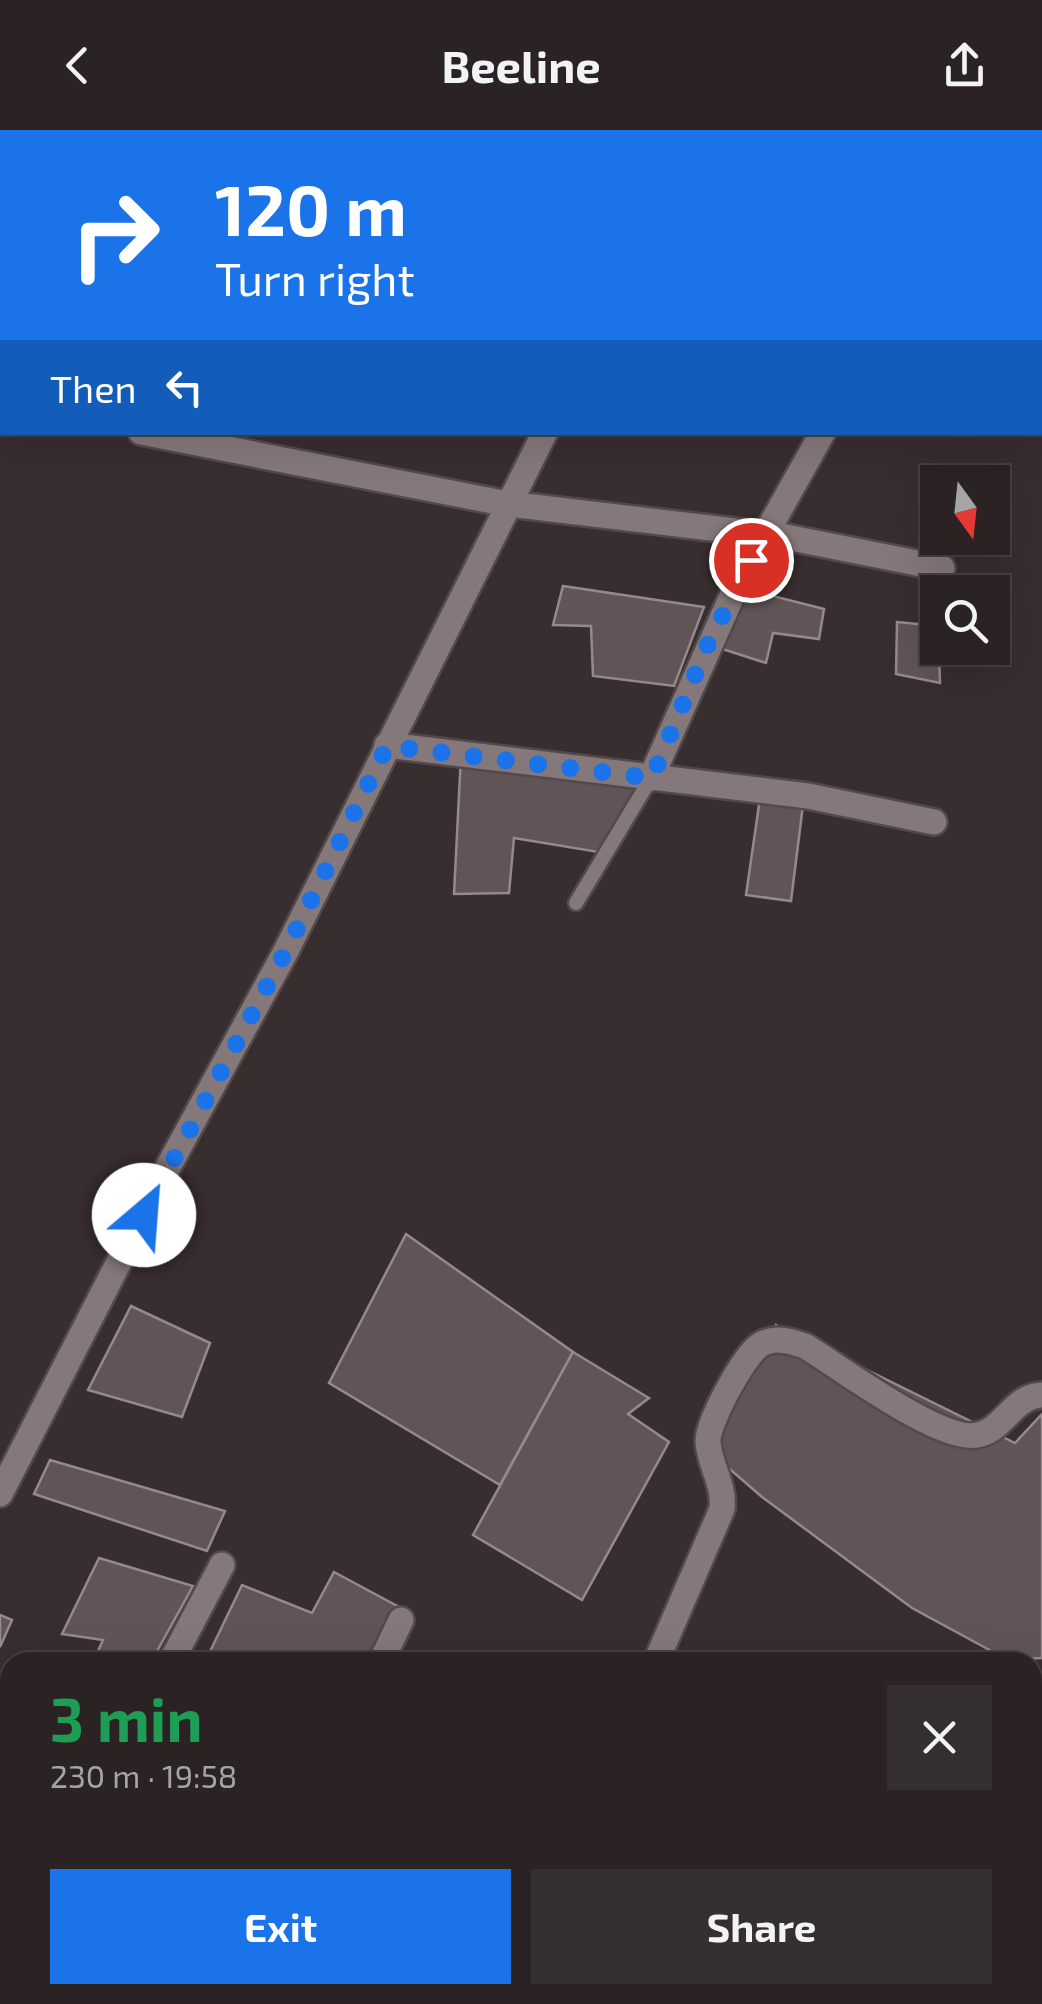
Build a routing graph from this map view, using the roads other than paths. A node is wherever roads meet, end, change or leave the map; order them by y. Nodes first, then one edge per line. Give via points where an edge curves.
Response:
1 (156, 435) edge
2 (544, 435) edge
3 (821, 435) edge
4 (508, 504) junction
5 (766, 534) junction
6 (942, 568) dead end
7 (387, 746) junction
8 (652, 778) junction
9 (934, 822) dead end
10 (576, 903) dead end
11 (1042, 1396) edge
12 (0, 1494) edge
13 (222, 1565) dead end
14 (401, 1620) dead end
15 (176, 1652) edge
16 (386, 1652) edge
17 (660, 1652) edge

1 - 4 street
2 - 4 street
3 - 5 street
4 - 5 street
4 - 7 street
5 - 6 street
5 - 8 street via 715,630
7 - 8 street
7 - 12 street
8 - 9 street via 808,796
8 - 10 lane
11 - 17 street via 1017,1403 987,1432 953,1435 805,1346 785,1340 759,1345 710,1426 722,1509
13 - 15 street
14 - 16 street

